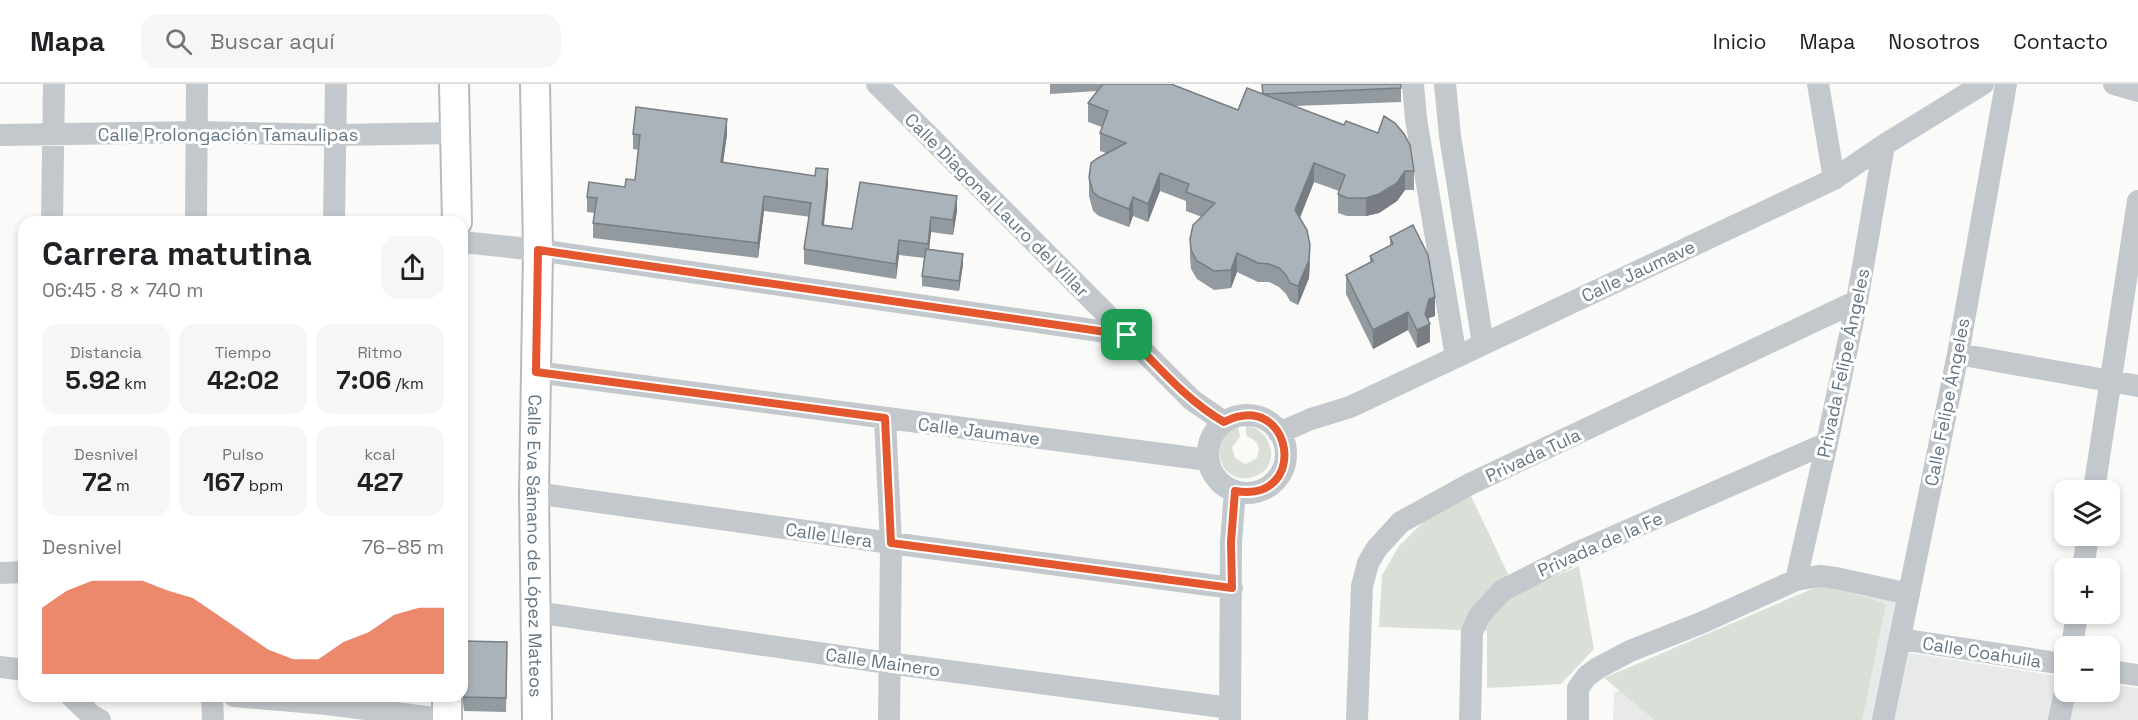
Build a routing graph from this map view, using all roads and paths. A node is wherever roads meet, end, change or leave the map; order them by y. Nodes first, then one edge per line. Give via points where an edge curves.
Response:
1 (54, 84) edge
2 (197, 84) edge
3 (336, 84) edge
4 (454, 84) edge
5 (535, 84) edge
6 (877, 84) edge
7 (1413, 84) edge
8 (1445, 84) edge
9 (1818, 84) edge
10 (1983, 84) edge
11 (2006, 84) edge
12 (2114, 84) edge
13 (2138, 91) edge
14 (197, 132) junction
15 (456, 133) junction
16 (0, 135) edge
17 (52, 135) junction
18 (335, 135) junction
19 (1884, 145) junction
20 (1834, 179) junction
21 (2138, 201) edge
22 (52, 216) edge
23 (196, 216) edge
24 (334, 216) edge
25 (457, 216) edge
26 (468, 243) edge
27 (538, 250) junction
28 (1857, 301) junction
29 (1127, 335) junction
30 (1483, 344) junction
31 (1958, 354) junction
32 (1456, 357) junction
33 (536, 372) junction
34 (2109, 382) junction
35 (2138, 386) edge
36 (885, 418) junction
37 (1224, 422) junction
38 (1280, 433) junction
39 (1827, 443) junction
40 (1208, 460) junction
41 (2095, 480) edge
42 (1235, 491) junction
43 (534, 493) junction
44 (891, 543) junction
45 (18, 572) edge
46 (0, 573) edge
47 (1796, 580) junction
48 (1232, 588) junction
49 (1909, 594) junction
50 (536, 612) junction
51 (1900, 639) junction
52 (2054, 662) edge
53 (888, 663) junction
54 (0, 667) edge
55 (18, 669) edge
56 (2120, 673) edge
57 (2138, 675) edge
58 (77, 702) edge
59 (212, 702) edge
60 (339, 702) edge
61 (447, 702) edge
62 (2063, 702) edge
63 (1230, 714) edge
64 (100, 720) edge
65 (213, 720) edge
66 (447, 720) edge
67 (537, 720) edge
68 (889, 720) edge
69 (1357, 720) edge
70 (1470, 720) edge
71 (1578, 720) edge
72 (1883, 720) edge
73 (2060, 720) edge

1 - 17 street
2 - 14 street
3 - 18 street
4 - 15 main road
5 - 27 main road, Calle Eva Sámano de López Mateos
6 - 29 street, Calle Diagonal Lauro del Villar
7 - 32 street
8 - 30 street
9 - 20 street
10 - 19 street, Calle Jaumave
11 - 31 street, Calle Felipe Ángeles
12 - 13 street
14 - 17 street, Calle Prolongación Tamaulipas
14 - 18 street, Calle Prolongación Tamaulipas
14 - 23 street
15 - 18 street, Calle Prolongación Tamaulipas
15 - 25 main road
16 - 17 street, Calle Prolongación Tamaulipas
17 - 22 street
18 - 24 street
19 - 20 street, Calle Jaumave
19 - 28 street, Privada Felipe Ángeles
20 - 30 street, Calle Jaumave
21 - 34 street
26 - 27 street
27 - 29 street
27 - 33 main road, Calle Eva Sámano de López Mateos
28 - 39 street, Privada Felipe Ángeles
28 - 69 street, Privada Tula via 1470,484 1401,522 1377,548 1362,586
29 - 37 street, Calle Diagonal Lauro del Villar via 1192,400
30 - 32 street, Calle Jaumave
31 - 34 street
31 - 49 street, Calle Felipe Ángeles
32 - 38 street, Calle Jaumave via 1350,407
33 - 36 street, Calle Jaumave
33 - 43 main road, Calle Eva Sámano de López Mateos
34 - 35 street
34 - 41 street
36 - 40 street, Calle Jaumave
36 - 44 street
37 - 38 street via 1248,415 1267,421
37 - 40 street via 1209,443
38 - 42 street via 1286,455 1280,474 1265,488
39 - 47 street, Privada Felipe Ángeles
39 - 70 street, Privada de la Fe via 1574,554 1503,590 1479,616 1472,632
40 - 42 street via 1218,481
42 - 48 street
43 - 44 street, Calle Llera
43 - 50 main road, Calle Eva Sámano de López Mateos
44 - 48 street, Calle Llera
44 - 53 street
45 - 46 street
47 - 49 street via 1836,578
47 - 71 street via 1598,668 1578,688
48 - 63 street
49 - 51 street, Calle Felipe Ángeles
50 - 53 street, Calle Mainero
50 - 67 main road, Calle Eva Sámano de López Mateos
51 - 52 street, Calle Coahuila
51 - 72 street, Calle Felipe Ángeles
53 - 63 street, Calle Mainero
53 - 68 street
54 - 55 street
56 - 57 street
58 - 64 street
59 - 65 street
60 - 66 street
61 - 66 main road
62 - 73 street

